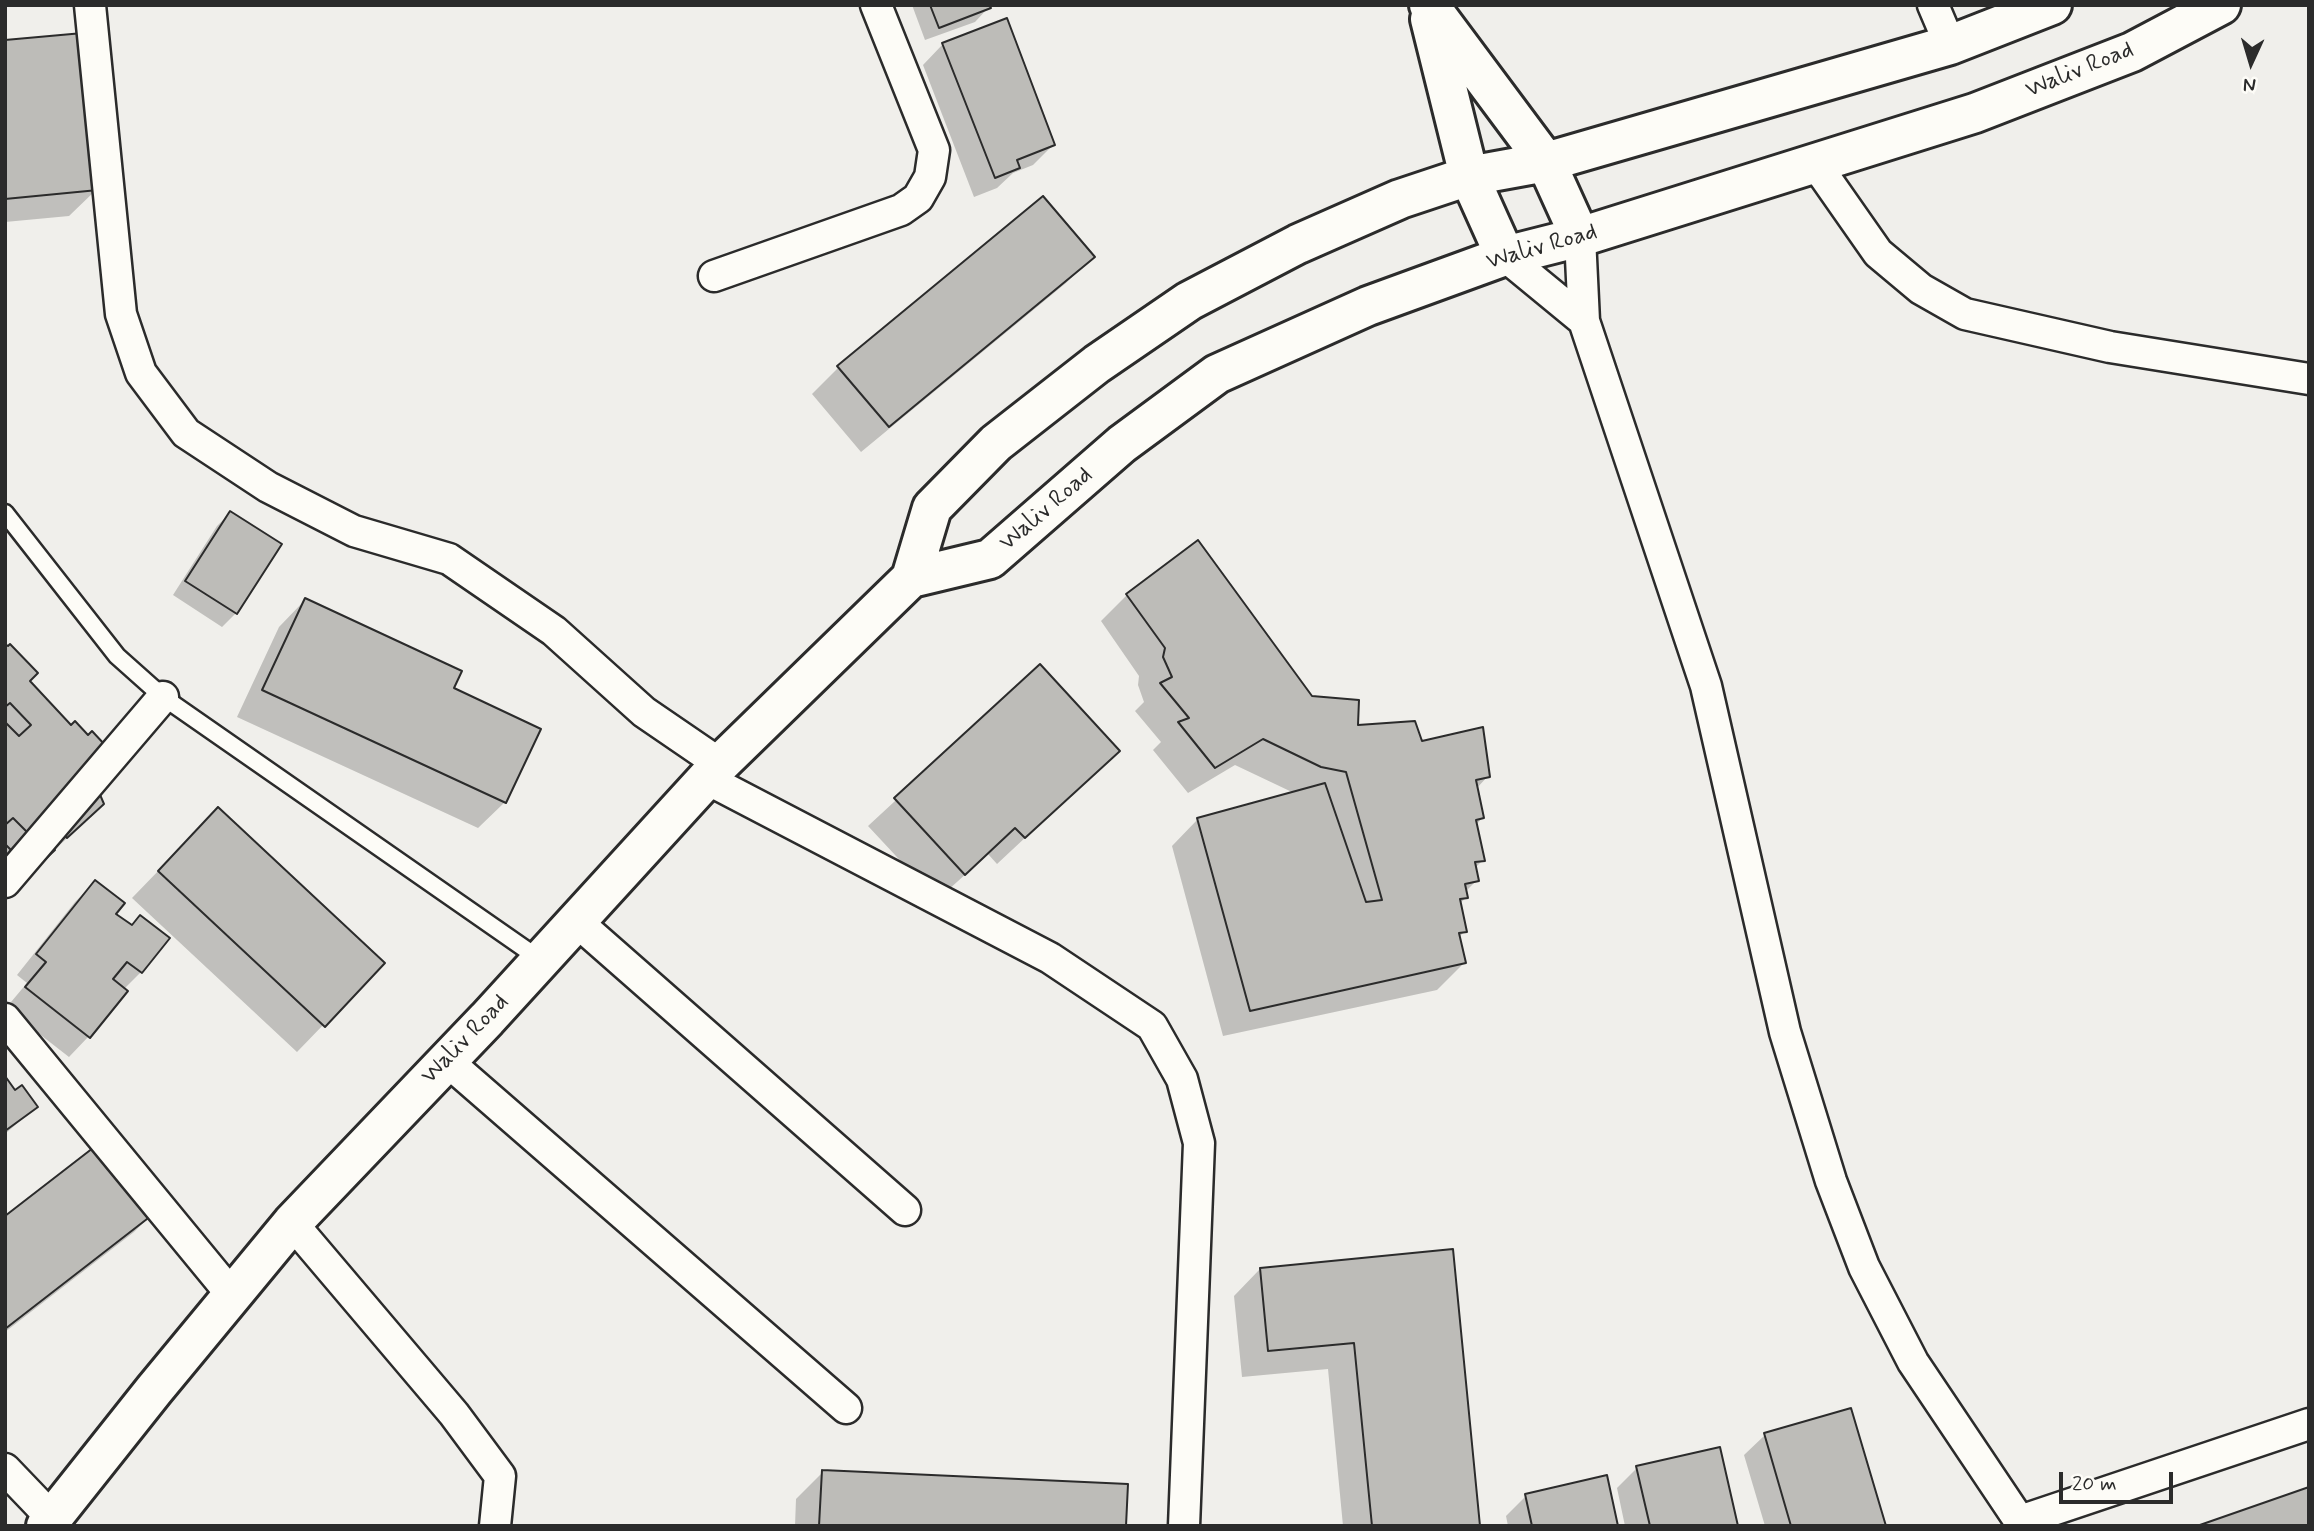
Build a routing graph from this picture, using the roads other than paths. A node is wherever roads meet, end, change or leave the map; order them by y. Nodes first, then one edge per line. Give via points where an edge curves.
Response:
1 (90, 5) edge
2 (876, 5) edge
3 (1428, 5) edge
4 (1933, 5) edge
5 (2052, 5) edge
6 (2221, 5) edge
7 (1950, 45) junction
8 (1546, 162) junction
9 (1815, 163) junction
10 (1469, 176) junction
11 (1580, 237) junction
12 (1505, 256) junction
13 (714, 276) dead end
14 (1584, 321) junction
15 (2309, 379) edge
16 (5, 513) edge
17 (911, 578) junction
18 (163, 697) junction
19 (713, 771) junction
20 (5, 882) edge
21 (576, 921) junction
22 (541, 960) junction
23 (5, 1019) edge
24 (447, 1061) junction
25 (905, 1210) dead end
26 (292, 1223) junction
27 (232, 1295) junction
28 (846, 1408) dead end
29 (2309, 1424) edge
30 (5, 1469) edge
31 (49, 1522) edge
32 (2022, 1523) edge
33 (495, 1526) edge
34 (1184, 1526) edge

1 - 19 street via 121,314 141,373 186,433 268,487 354,531 449,559 554,631
2 - 13 street via 934,150 930,177 918,198 901,210
3 - 8 main road
3 - 10 main road
4 - 7 street
5 - 7 main road, Waliv Road
6 - 9 main road, Waliv Road via 2132,52 1975,113
7 - 8 main road, Waliv Road
8 - 10 main road, Waliv Road
8 - 11 main road
9 - 11 main road, Waliv Road
9 - 15 street via 1878,253 1921,289 1965,314 2110,347
10 - 12 main road
10 - 17 main road, Waliv Road via 1400,199 1298,244 1189,301 1097,364 996,443 932,508
11 - 12 main road, Waliv Road
11 - 14 street
12 - 14 street
12 - 17 main road, Waliv Road via 1368,306 1217,374 1122,444 990,559
14 - 32 street via 1706,686 1785,1032 1831,1181 1864,1267 1913,1362
16 - 18 lane via 117,656
17 - 19 main road, Waliv Road
18 - 20 street
18 - 22 lane
19 - 21 main road, Waliv Road
19 - 34 street via 1050,958 1152,1026 1182,1079 1199,1143
21 - 22 main road, Waliv Road
21 - 25 street
22 - 24 main road, Waliv Road
23 - 27 street
24 - 26 main road, Waliv Road
24 - 28 street
26 - 27 main road, Waliv Road
26 - 33 street via 454,1414 500,1476
27 - 31 main road, Waliv Road
29 - 32 street
30 - 31 street

